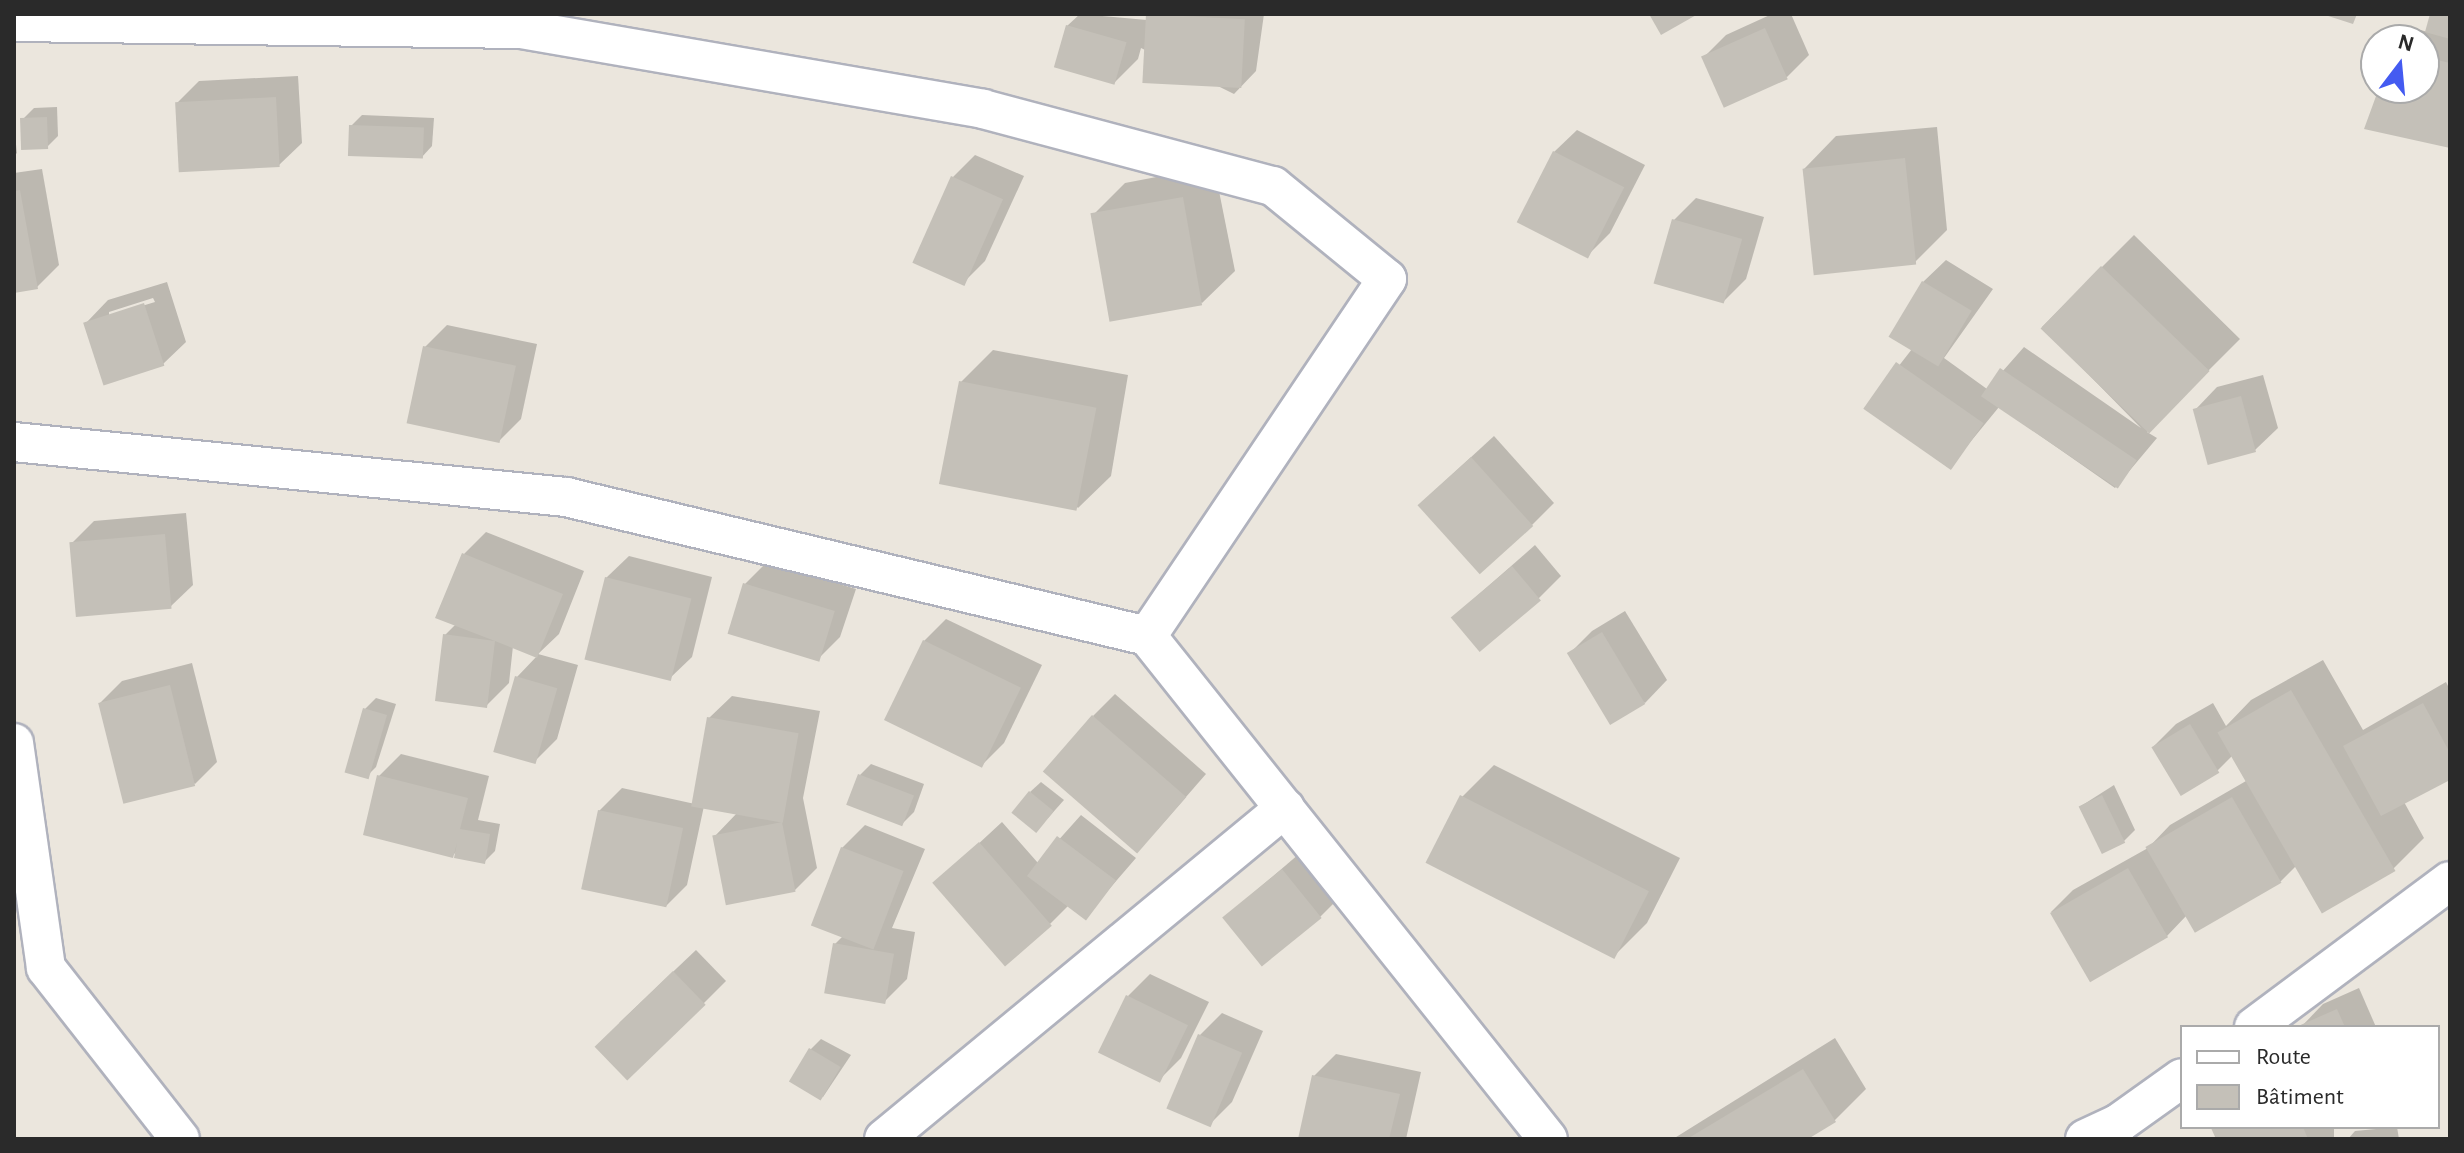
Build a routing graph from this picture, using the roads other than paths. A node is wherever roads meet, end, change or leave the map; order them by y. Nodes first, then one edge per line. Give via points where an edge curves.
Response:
1 (14, 22) edge
2 (14, 442) edge
3 (1147, 636) junction
4 (14, 743) edge
5 (1285, 808) junction
6 (2450, 881) edge
7 (2257, 1025) edge
8 (2180, 1079) edge
9 (180, 1139) edge
10 (884, 1139) edge
11 (1548, 1139) edge
12 (2085, 1139) edge

1 - 3 street via 521,29 983,109 1273,186 1387,279
2 - 3 street via 566,497
3 - 5 street
4 - 9 street via 46,968
5 - 10 street
5 - 11 street
6 - 7 street
8 - 12 street via 2119,1123

